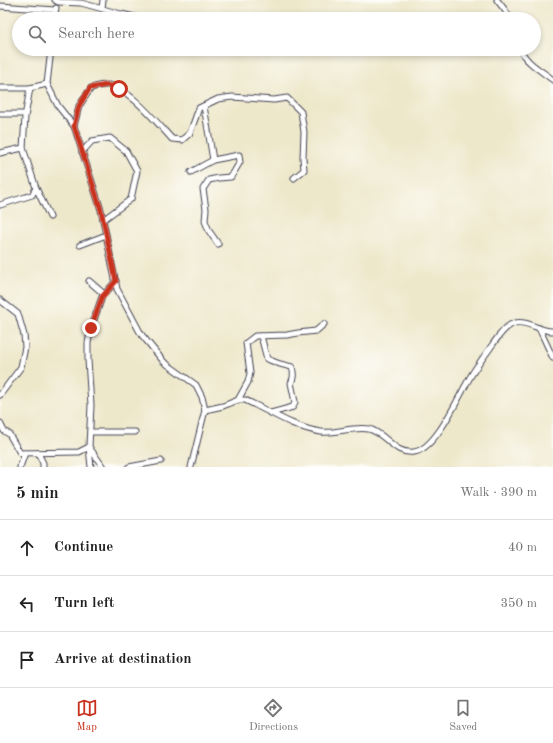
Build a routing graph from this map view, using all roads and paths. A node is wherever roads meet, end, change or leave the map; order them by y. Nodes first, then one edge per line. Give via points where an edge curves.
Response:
1 (103, 0) edge
2 (497, 0) edge
3 (57, 1) edge
4 (0, 6) edge
5 (102, 8) junction
6 (55, 10) joint
7 (115, 12) edge
8 (506, 12) edge
9 (50, 56) edge
10 (524, 56) edge
11 (553, 80) edge
12 (47, 84) junction
13 (0, 88) edge
14 (30, 88) junction
15 (204, 106) junction
16 (0, 114) edge
17 (25, 114) junction
18 (74, 126) junction
19 (23, 148) junction
20 (82, 152) junction
21 (0, 153) edge
22 (213, 160) junction
23 (190, 172) dead end
24 (294, 178) dead end
25 (36, 188) junction
26 (0, 205) edge
27 (50, 217) dead end
28 (103, 220) junction
29 (106, 235) junction
30 (218, 244) dead end
31 (80, 246) dead end
32 (89, 281) dead end
33 (116, 281) junction
34 (104, 294) junction
35 (0, 300) edge
36 (324, 324) dead end
37 (539, 328) junction
38 (553, 331) edge
39 (261, 336) junction
40 (553, 358) edge
41 (0, 395) edge
42 (238, 400) junction
43 (205, 410) junction
44 (271, 413) junction
45 (0, 423) edge
46 (90, 432) junction
47 (135, 432) dead end
48 (89, 447) junction
49 (25, 453) junction
50 (38, 453) junction
51 (161, 461) dead end
52 (20, 467) edge
53 (43, 467) edge
54 (90, 467) edge
55 (103, 467) edge
56 (129, 467) edge
57 (191, 467) edge

1 - 5 street
2 - 8 street
3 - 5 street
3 - 6 street
4 - 6 street
5 - 7 street
9 - 12 street
10 - 11 street
12 - 14 street
12 - 18 street via 58,106
13 - 14 street
14 - 17 street
15 - 18 street via 199,108 190,133 182,140 172,139 137,102 119,89 107,85 90,88 79,106
15 - 22 street
15 - 24 street via 218,99 232,97 274,100 287,98 301,112 304,132 304,170
16 - 17 street
17 - 19 street
18 - 20 street
19 - 21 street
19 - 25 street
20 - 28 street
20 - 28 street via 92,141 110,138 126,151 137,171 131,199
22 - 23 street
22 - 30 street via 239,155 240,162 231,177 209,180 203,189 205,221
25 - 26 street via 32,195
25 - 27 street
28 - 29 street
29 - 31 street
29 - 33 street
32 - 34 street
33 - 34 street
33 - 43 street via 117,289 141,334 164,362 196,385
34 - 46 street via 88,343 92,405
35 - 41 street via 18,314 25,347 21,367
36 - 39 street via 316,331
37 - 38 street
37 - 40 street
37 - 44 street via 514,323 501,333 472,374 443,425 425,447 413,452 404,452 396,448 379,433 369,429 322,432 304,428
39 - 42 street via 255,336 246,343 250,373
39 - 44 street via 267,359 292,368 294,378 291,383 295,402 293,407
42 - 43 street
42 - 44 street via 245,400
43 - 57 street
45 - 49 street via 20,453
46 - 47 street
46 - 48 street
48 - 50 street via 79,452
48 - 54 street
48 - 55 street
49 - 50 street
49 - 52 street
50 - 53 street
51 - 56 street

